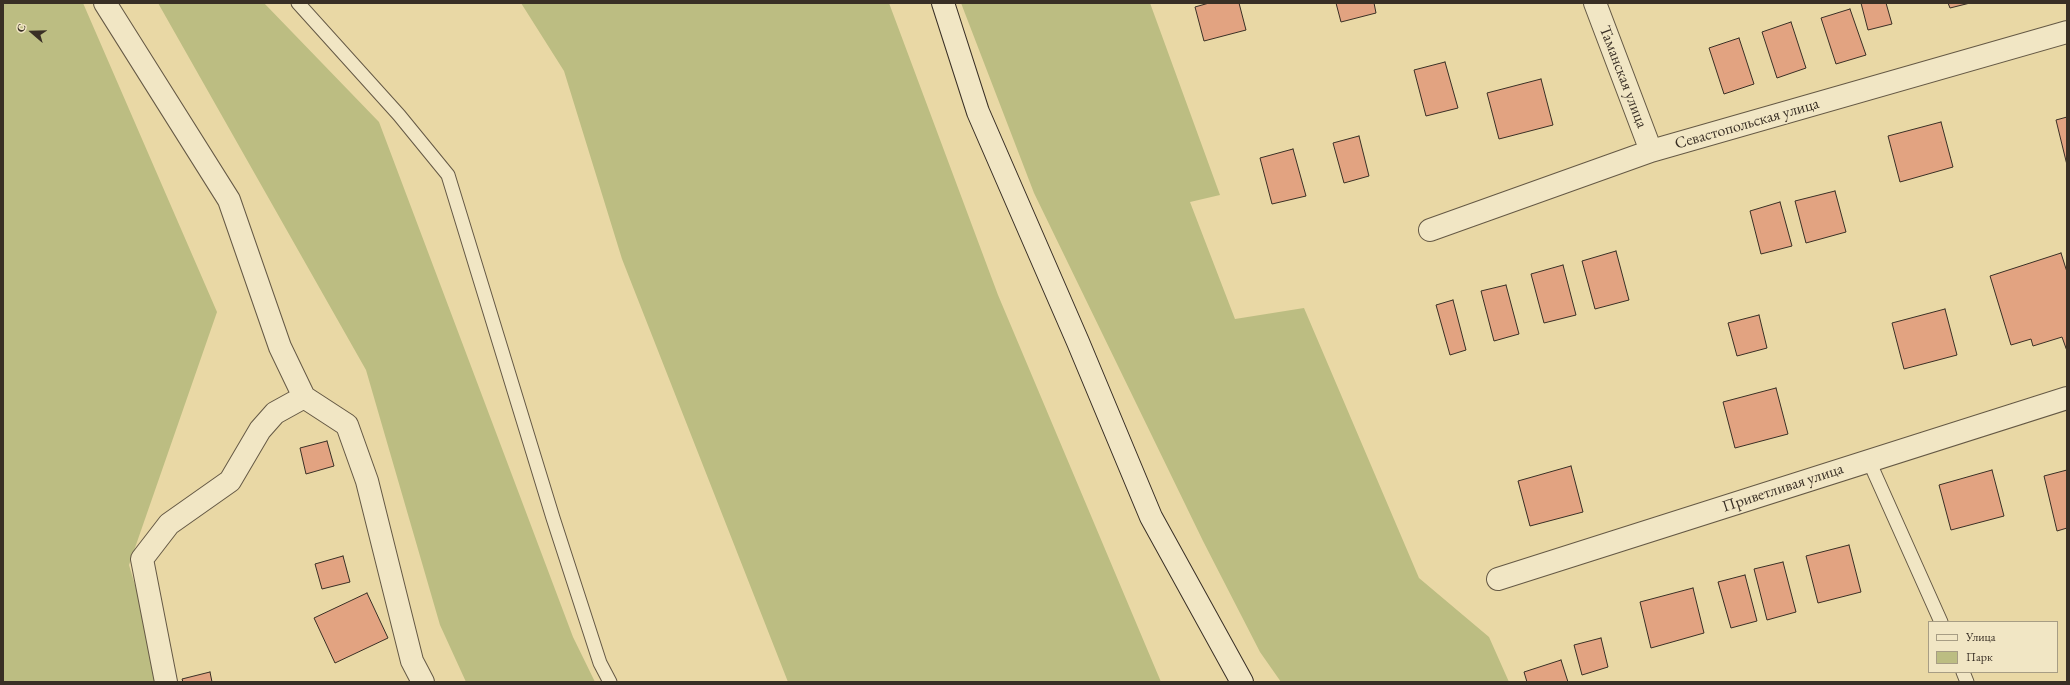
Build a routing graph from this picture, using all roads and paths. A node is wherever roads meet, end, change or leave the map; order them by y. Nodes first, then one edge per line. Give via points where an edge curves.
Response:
1 (105, 3) edge
2 (298, 3) edge
3 (944, 3) edge
4 (1595, 3) edge
5 (2067, 32) edge
6 (1652, 151) junction
7 (1430, 230) dead end
8 (304, 397) junction
9 (2067, 398) edge
10 (1869, 461) junction
11 (1498, 579) dead end
12 (1941, 621) edge
13 (166, 682) edge
14 (423, 682) edge
15 (610, 682) edge
16 (1242, 682) edge

1 - 8 street via 229,200 280,347
2 - 15 lane via 399,115 448,175 553,518 600,662
3 - 16 street via 978,112 1151,516
4 - 6 street, Таманская улица
5 - 6 street, Севастопольская улица
6 - 7 street, Севастопольская улица
8 - 13 street via 275,414 260,430 230,481 169,524 142,559
8 - 14 street via 347,425 367,481 412,661
9 - 10 street, Приветливая улица
10 - 11 street, Приветливая улица
10 - 12 lane

